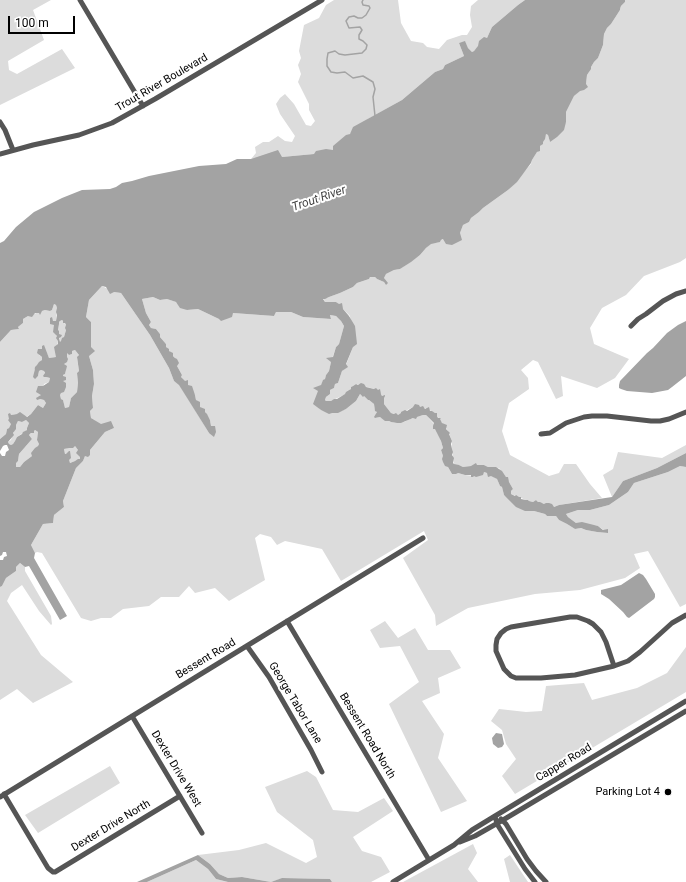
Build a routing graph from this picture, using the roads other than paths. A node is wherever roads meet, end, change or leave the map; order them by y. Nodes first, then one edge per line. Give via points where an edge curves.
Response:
1 (80, 0) edge
2 (322, 0) edge
3 (143, 106) junction
4 (0, 122) edge
5 (13, 150) junction
6 (0, 154) edge
7 (686, 291) edge
8 (631, 326) dead end
9 (686, 412) edge
10 (541, 434) dead end
11 (423, 538) dead end
12 (686, 615) edge
13 (287, 622) junction
14 (247, 646) junction
15 (614, 666) junction
16 (686, 701) edge
17 (686, 710) edge
18 (132, 716) junction
19 (322, 772) dead end
20 (2, 795) edge
21 (180, 796) junction
22 (495, 816) junction
23 (503, 820) junction
24 (497, 824) junction
25 (202, 833) dead end
26 (454, 845) junction
27 (429, 860) junction
28 (393, 882) edge
29 (535, 882) edge
30 (546, 882) edge

1 - 3 street
2 - 3 street, Trout River Boulevard
3 - 5 street, Trout River Boulevard via 112,123 88,132
4 - 5 street
5 - 6 street, Trout River Boulevard
7 - 8 street via 662,301
9 - 10 street via 660,421 607,416 584,417 566,423 550,433
11 - 13 street, Bessent Road
12 - 15 street via 672,623 634,657
13 - 14 street, Bessent Road
13 - 27 street, Bessent Road North
14 - 18 street, Bessent Road
14 - 19 street, George Tabor Lane via 269,677
15 - 15 street via 568,676 516,678 504,669 496,651 497,639 511,627 577,617 588,621 601,632
16 - 22 street, Capper Road
17 - 23 street, Capper Road
18 - 20 street, Bessent Road
18 - 21 street, Dexter Drive West
20 - 21 street, Dexter Drive North via 52,872 58,871
21 - 25 street, Dexter Drive West
22 - 23 street
22 - 24 street
22 - 26 street, Capper Road
23 - 24 street, Capper Road
23 - 30 street via 527,859
24 - 26 street, Capper Road
24 - 29 street via 524,870
26 - 27 street, Capper Road
27 - 28 street, Capper Road

